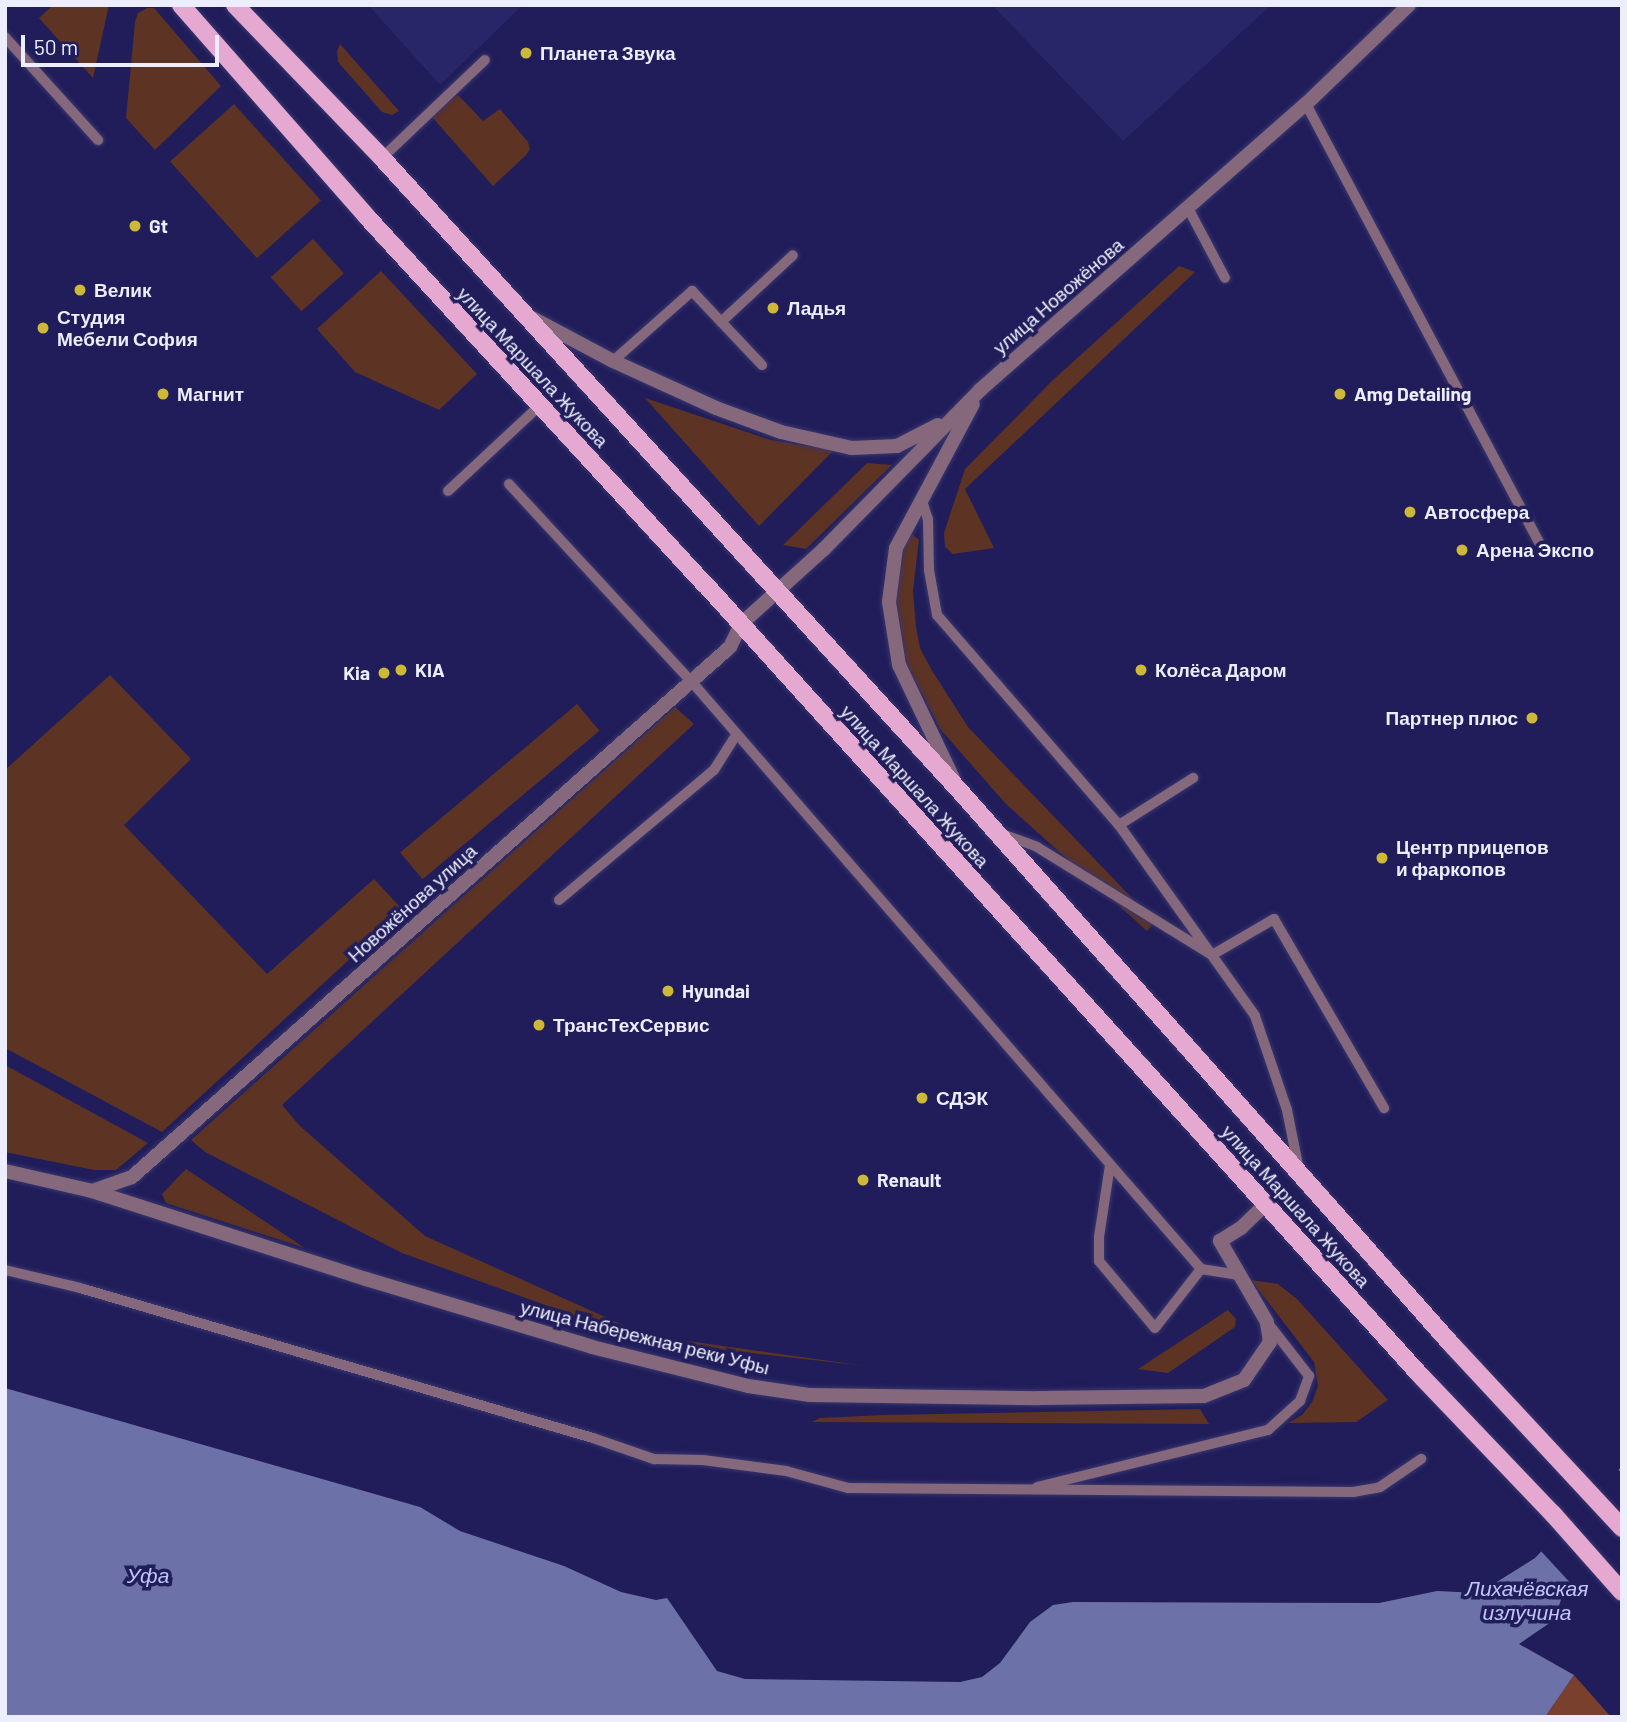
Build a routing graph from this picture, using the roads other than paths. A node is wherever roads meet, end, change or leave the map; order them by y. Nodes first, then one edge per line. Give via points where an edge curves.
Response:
1 (181, 5) edge
2 (235, 5) edge
3 (1409, 5) edge
4 (5, 37) edge
5 (485, 60) dead end
6 (1306, 104) junction
7 (98, 140) dead end
8 (382, 158) junction
9 (1188, 208) junction
10 (793, 255) dead end
11 (1225, 278) dead end
12 (524, 314) junction
13 (721, 322) junction
14 (613, 361) junction
15 (762, 365) dead end
16 (980, 390) junction
17 (539, 406) junction
18 (509, 484) dead end
19 (449, 491) dead end
20 (922, 501) junction
21 (1539, 542) dead end
22 (778, 590) junction
23 (741, 624) junction
24 (691, 681) junction
25 (736, 735) junction
26 (1192, 778) dead end
27 (958, 789) junction
28 (1119, 825) junction
29 (996, 832) junction
30 (559, 900) dead end
31 (1212, 955) junction
32 (1384, 1108) dead end
33 (1110, 1165) junction
34 (5, 1171) edge
35 (1299, 1173) junction
36 (92, 1191) junction
37 (1266, 1204) junction
38 (1201, 1269) junction
39 (5, 1270) edge
40 (1238, 1275) junction
41 (1267, 1322) junction
42 (1421, 1459) dead end
43 (1021, 1491) junction
44 (1622, 1528) edge
45 (1622, 1592) edge

1 - 17 main road, улица Маршала Жукова
2 - 8 main road, улица Маршала Жукова
3 - 6 street, улица Новожёнова
4 - 7 lane
5 - 8 lane
6 - 9 street, улица Новожёнова
6 - 21 lane
8 - 12 main road, улица Маршала Жукова
9 - 11 lane
9 - 16 street, улица Новожёнова
10 - 13 lane
12 - 14 street
12 - 22 main road, улица Маршала Жукова
13 - 14 lane via 692,291
13 - 15 lane
14 - 16 street via 768,427 852,448 897,446 933,429
16 - 20 street
16 - 22 street, улица Новожёнова
17 - 19 lane
17 - 23 main road, улица Маршала Жукова
18 - 24 lane
20 - 27 street via 896,548 889,603 899,665
20 - 28 lane via 928,519 929,570 937,615
22 - 23 street, улица Новожёнова
22 - 27 main road, улица Маршала Жукова
23 - 24 street, Новожёнова улица via 730,647
23 - 37 main road, улица Маршала Жукова
24 - 25 lane
24 - 36 street, Новожёнова улица via 132,1177
25 - 30 lane via 713,770
25 - 33 lane
26 - 28 lane
27 - 29 main road, улица Маршала Жукова
28 - 31 lane
29 - 31 lane via 1037,847
29 - 35 main road, улица Маршала Жукова
31 - 32 lane via 1275,919
31 - 35 lane via 1255,1016 1287,1110
33 - 38 lane
33 - 38 lane via 1099,1261 1155,1328
34 - 36 street, улица Набережная реки Уфы
35 - 44 main road, улица Маршала Жукова
36 - 41 street, улица Набережная реки Уфы via 592,1347 748,1386 810,1395 1203,1396 1244,1380 1270,1342
37 - 40 street via 1220,1241
37 - 45 main road, улица Маршала Жукова
38 - 40 lane
39 - 43 lane via 654,1459 704,1460 786,1471 848,1488
40 - 41 street
41 - 43 lane via 1309,1376 1300,1401 1268,1430
42 - 43 lane via 1380,1487 1353,1492

